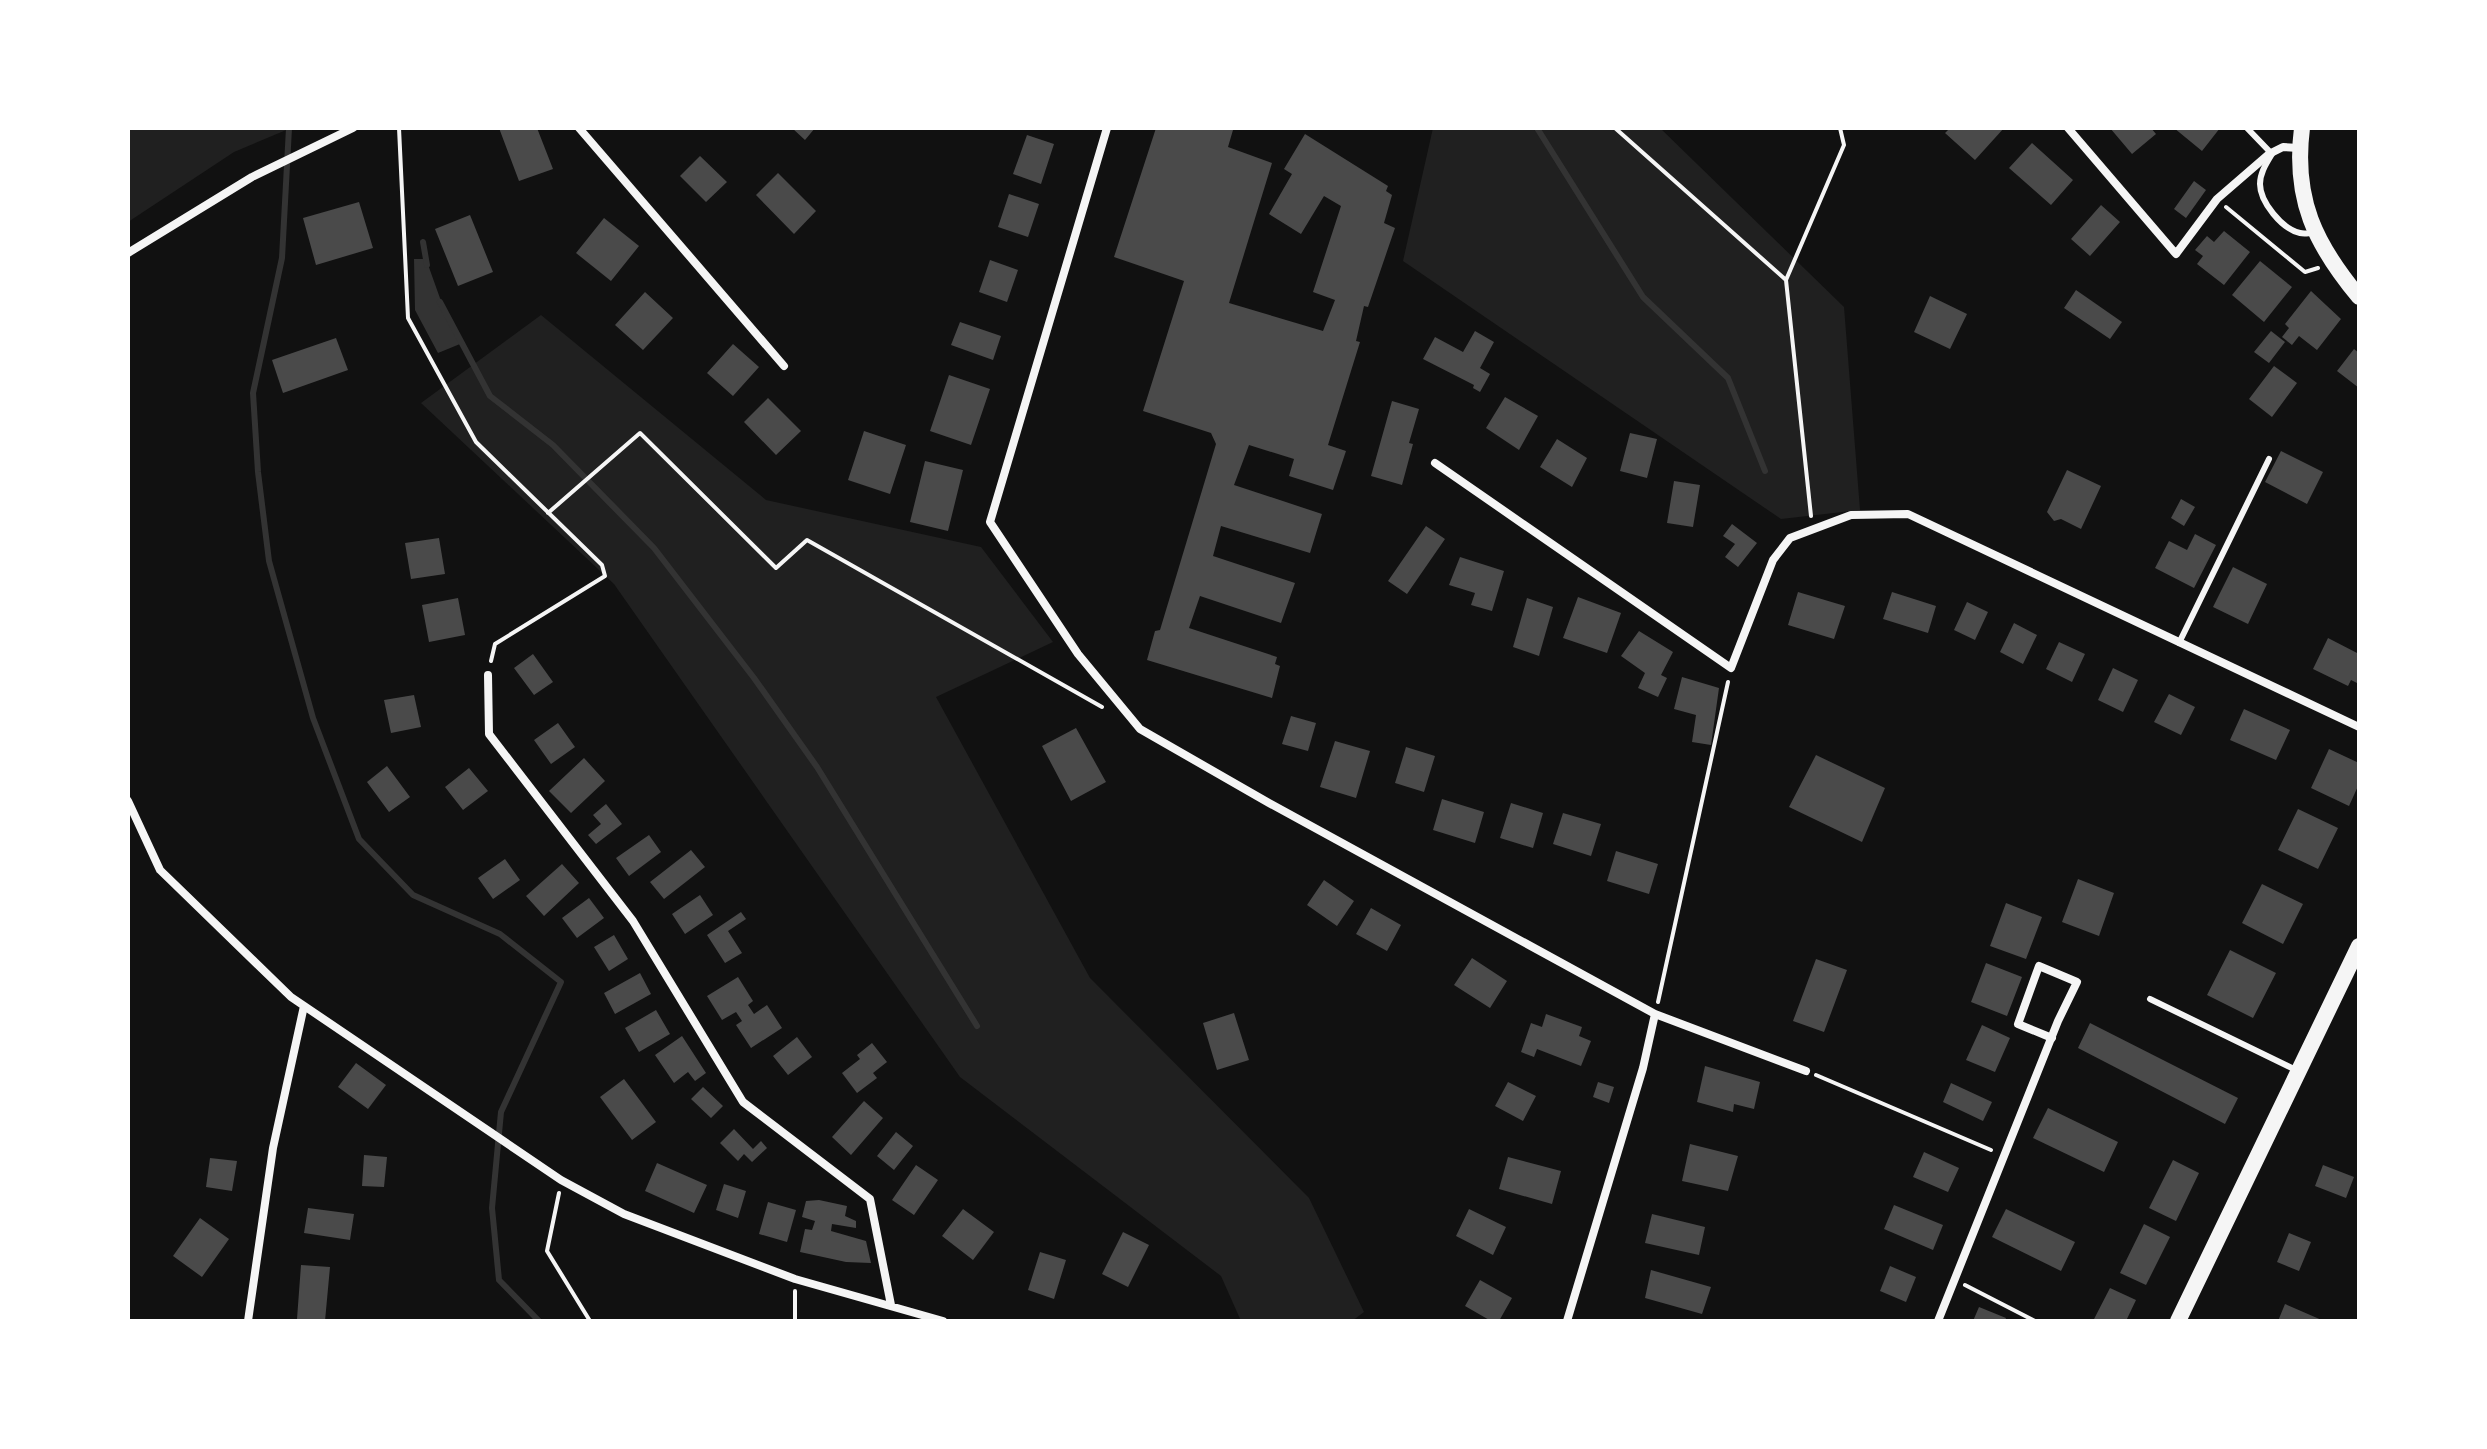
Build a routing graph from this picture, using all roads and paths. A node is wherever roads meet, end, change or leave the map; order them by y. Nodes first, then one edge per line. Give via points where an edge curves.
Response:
1 (353, 128) edge
2 (399, 128) edge
3 (579, 128) edge
4 (1107, 128) edge
5 (1615, 128) edge
6 (1840, 128) edge
7 (2068, 128) edge
8 (2247, 128) edge
9 (2302, 128) edge
10 (2299, 148) junction
11 (2272, 154) junction
12 (2217, 199) junction
13 (2314, 233) junction
14 (128, 253) edge
15 (2332, 265) junction
16 (1786, 280) junction
17 (2359, 297) edge
18 (784, 366) dead end
19 (2269, 459) dead end
20 (1435, 463) dead end
21 (548, 513) junction
22 (1813, 531) junction
23 (2179, 643) junction
24 (1731, 668) junction
25 (488, 675) joint
26 (1113, 713) dead end
27 (2359, 727) edge
28 (128, 801) edge
29 (2359, 946) edge
30 (2150, 999) dead end
31 (304, 1006) junction
32 (1655, 1014) junction
33 (2052, 1038) junction
34 (1806, 1071) joint
35 (2298, 1072) junction
36 (2005, 1156) junction
37 (561, 1180) junction
38 (1956, 1280) junction
39 (795, 1297) dead end
40 (891, 1305) junction
41 (248, 1321) edge
42 (590, 1321) edge
43 (795, 1321) edge
44 (943, 1321) edge
45 (1567, 1321) edge
46 (1938, 1321) edge
47 (2035, 1321) edge
48 (2178, 1321) edge

1 - 14 street via 274,167
2 - 21 path via 408,318 476,442
3 - 18 street
4 - 32 street via 990,522 1078,654 1140,729
5 - 16 path
6 - 16 path via 1844,145
7 - 12 street via 2176,254
8 - 11 lane
9 - 10 main road
10 - 11 street via 2283,147
10 - 13 main road via 2301,190
11 - 12 street
11 - 13 lane via 2260,188 2266,204 2298,233
12 - 15 path via 2305,272
13 - 15 main road
15 - 17 main road
16 - 22 path
19 - 23 lane
20 - 24 street
21 - 25 path via 602,565 605,576 495,644
21 - 26 path via 640,433 776,568 807,540
22 - 23 street via 1851,515 1908,514
22 - 24 street via 1790,538 1773,560
23 - 27 street
24 - 32 path
25 - 40 street via 489,734 633,921 743,1102 870,1199
28 - 31 street via 160,870
29 - 35 main road
30 - 35 lane
31 - 37 street
31 - 41 street via 273,1148
32 - 34 street
32 - 45 street
33 - 33 street via 2077,982 2039,966 2018,1024
33 - 36 street
34 - 36 path
35 - 48 main road
36 - 38 street
37 - 40 street via 638,1219 795,1279
37 - 42 path via 547,1251
38 - 46 street
38 - 47 path
39 - 43 path
40 - 44 street

